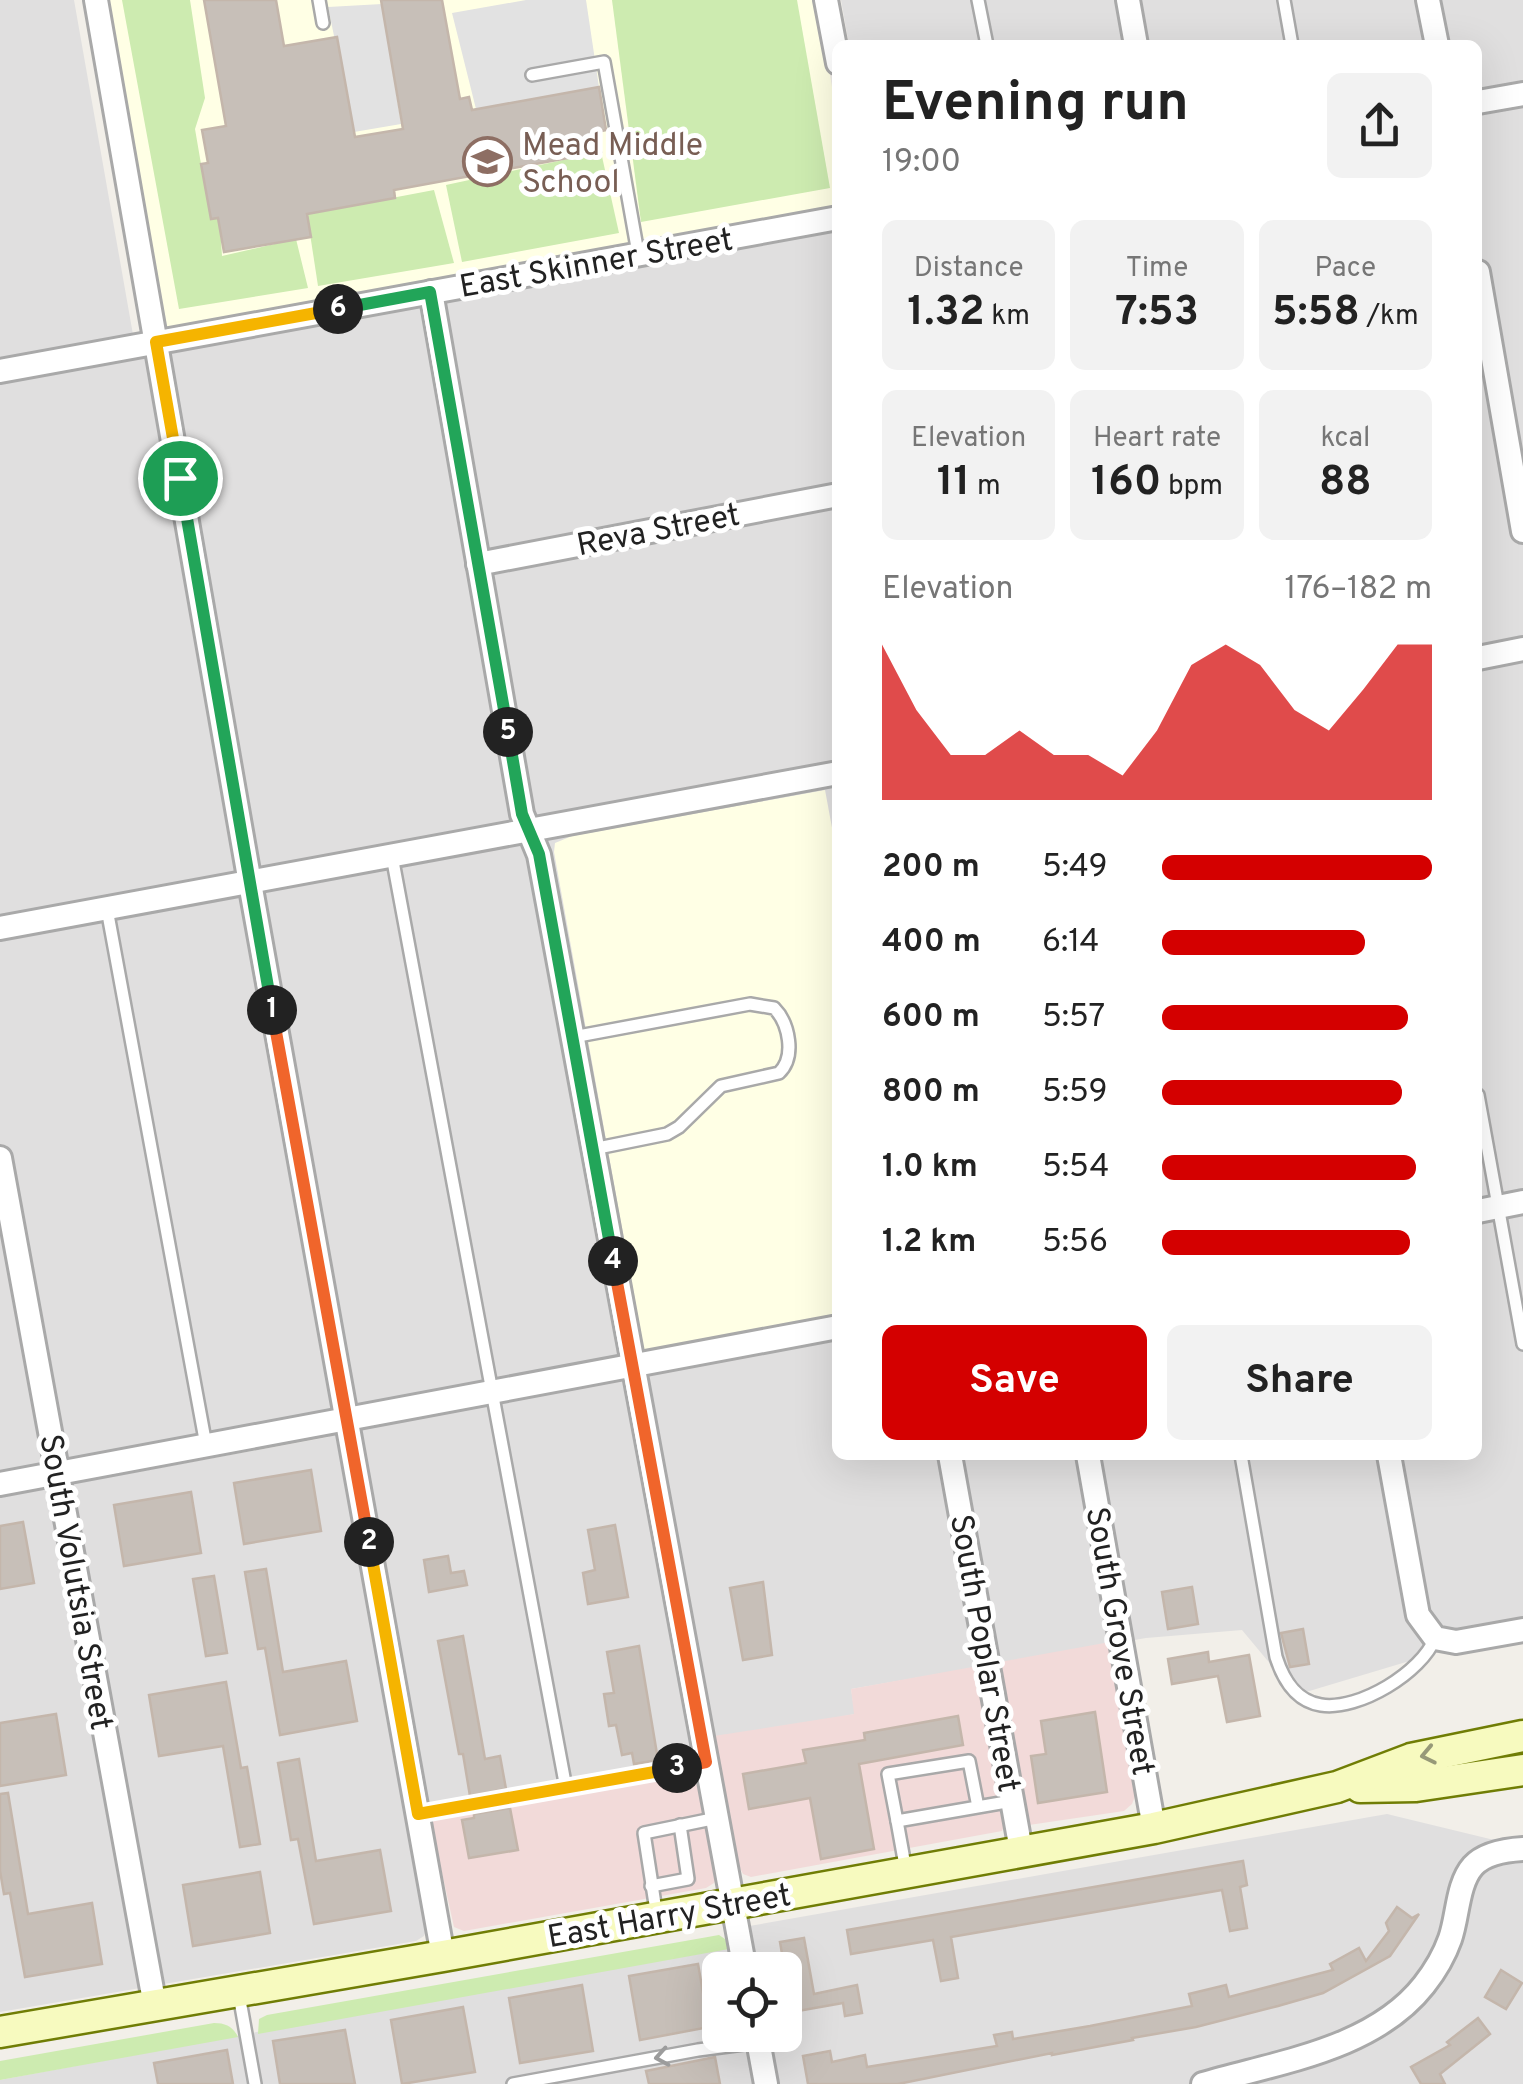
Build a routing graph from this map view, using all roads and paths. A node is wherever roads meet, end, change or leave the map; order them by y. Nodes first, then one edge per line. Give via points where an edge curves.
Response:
1 (96, 0) edge
2 (320, 0) edge
3 (826, 0) edge
4 (978, 0) edge
5 (1128, 0) edge
6 (1284, 0) edge
7 (1428, 0) edge
8 (323, 23) dead end
9 (834, 40) edge
10 (985, 40) edge
11 (1135, 40) edge
12 (1291, 40) edge
13 (1435, 40) edge
14 (532, 75) dead end
15 (1523, 94) edge
16 (1482, 101) edge
17 (832, 219) edge
18 (638, 253) junction
19 (430, 292) junction
20 (1482, 295) edge
21 (156, 342) junction
22 (0, 371) edge
23 (832, 496) edge
24 (1523, 531) edge
25 (478, 564) junction
26 (1523, 650) edge
27 (1482, 657) edge
28 (832, 774) edge
29 (530, 830) junction
30 (392, 856) junction
31 (250, 883) junction
32 (107, 909) junction
33 (0, 928) edge
34 (573, 1037) junction
35 (1482, 1146) edge
36 (593, 1148) junction
37 (0, 1158) edge
38 (1523, 1202) edge
39 (1487, 1209) edge
40 (832, 1328) edge
41 (1523, 1344) edge
42 (632, 1366) junction
43 (492, 1392) junction
44 (346, 1420) junction
45 (206, 1446) junction
46 (951, 1460) edge
47 (1089, 1460) edge
48 (1242, 1460) edge
49 (1389, 1460) edge
50 (58, 1474) junction
51 (0, 1484) edge
52 (1523, 1630) edge
53 (1435, 1638) junction
54 (1523, 1736) edge
55 (706, 1762) junction
56 (1523, 1770) edge
57 (1337, 1787) junction
58 (566, 1788) junction
59 (1012, 1801) junction
60 (978, 1807) junction
61 (418, 1814) junction
62 (717, 1818) junction
63 (897, 1821) junction
64 (680, 1825) junction
65 (1154, 1828) junction
66 (1523, 1849) edge
67 (1021, 1850) junction
68 (906, 1872) junction
69 (651, 1886) junction
70 (733, 1903) junction
71 (657, 1917) junction
72 (742, 1952) edge
73 (443, 1956) junction
74 (238, 1992) junction
75 (155, 2006) junction
76 (0, 2032) edge
77 (702, 2049) edge
78 (760, 2052) edge
79 (255, 2084) edge
80 (513, 2084) edge
81 (766, 2084) edge
82 (1203, 2084) edge

1 - 21 street
2 - 8 lane
3 - 9 street
4 - 10 lane
5 - 11 street
6 - 12 lane
7 - 13 street
14 - 18 lane via 604,62
15 - 16 street
17 - 18 street, East Skinner Street
18 - 19 street, East Skinner Street
19 - 21 street, East Skinner Street
19 - 25 street
20 - 24 street
21 - 22 street, East Skinner Street
21 - 31 street
23 - 25 street, Reva Street
25 - 29 street
26 - 27 street
28 - 29 street
29 - 30 street
29 - 34 street
30 - 31 street
30 - 43 lane
31 - 32 street
31 - 44 street
32 - 33 street
32 - 45 lane
34 - 36 street
34 - 36 lane via 750,1004 774,1008 785,1024 788,1056 778,1073 722,1086 667,1134
35 - 39 lane
36 - 42 street
37 - 50 street, South Volutsia Street
38 - 39 street
39 - 41 lane
40 - 42 street
42 - 43 street
42 - 55 street
43 - 44 street
43 - 58 lane
44 - 45 street
44 - 61 street
45 - 50 street
46 - 59 street, South Poplar Street
47 - 65 street, South Grove Street
48 - 53 lane via 1276,1657 1296,1695 1320,1706 1348,1704 1388,1687 1428,1656
49 - 53 street via 1418,1615
50 - 51 street
50 - 75 street, South Volutsia Street
52 - 53 street via 1456,1642
54 -> 57 main road, East Harry Street via 1410,1759
55 - 58 lane
55 - 62 street
56 - 57 main road, East Harry Street via 1416,1786
57 - 65 main road, East Harry Street
58 - 61 lane
59 - 60 lane
59 - 67 street, South Poplar Street
60 - 63 lane
60 - 63 lane via 969,1761 888,1774
61 - 73 street
62 - 64 lane
62 - 70 street
63 - 68 lane
64 - 69 lane via 644,1833
64 - 69 lane via 688,1879
65 - 67 main road, East Harry Street
66 - 82 street via 1483,1859 1466,1876 1439,1964 1400,2010 1337,2045
67 - 68 main road, East Harry Street
68 - 70 main road, East Harry Street
69 - 71 lane
70 - 71 main road, East Harry Street
70 - 72 street
71 - 73 main road, East Harry Street
73 - 74 main road, East Harry Street
74 - 75 main road, East Harry Street
74 - 79 lane
75 - 76 main road, East Harry Street
77 -> 80 lane
78 - 81 street

